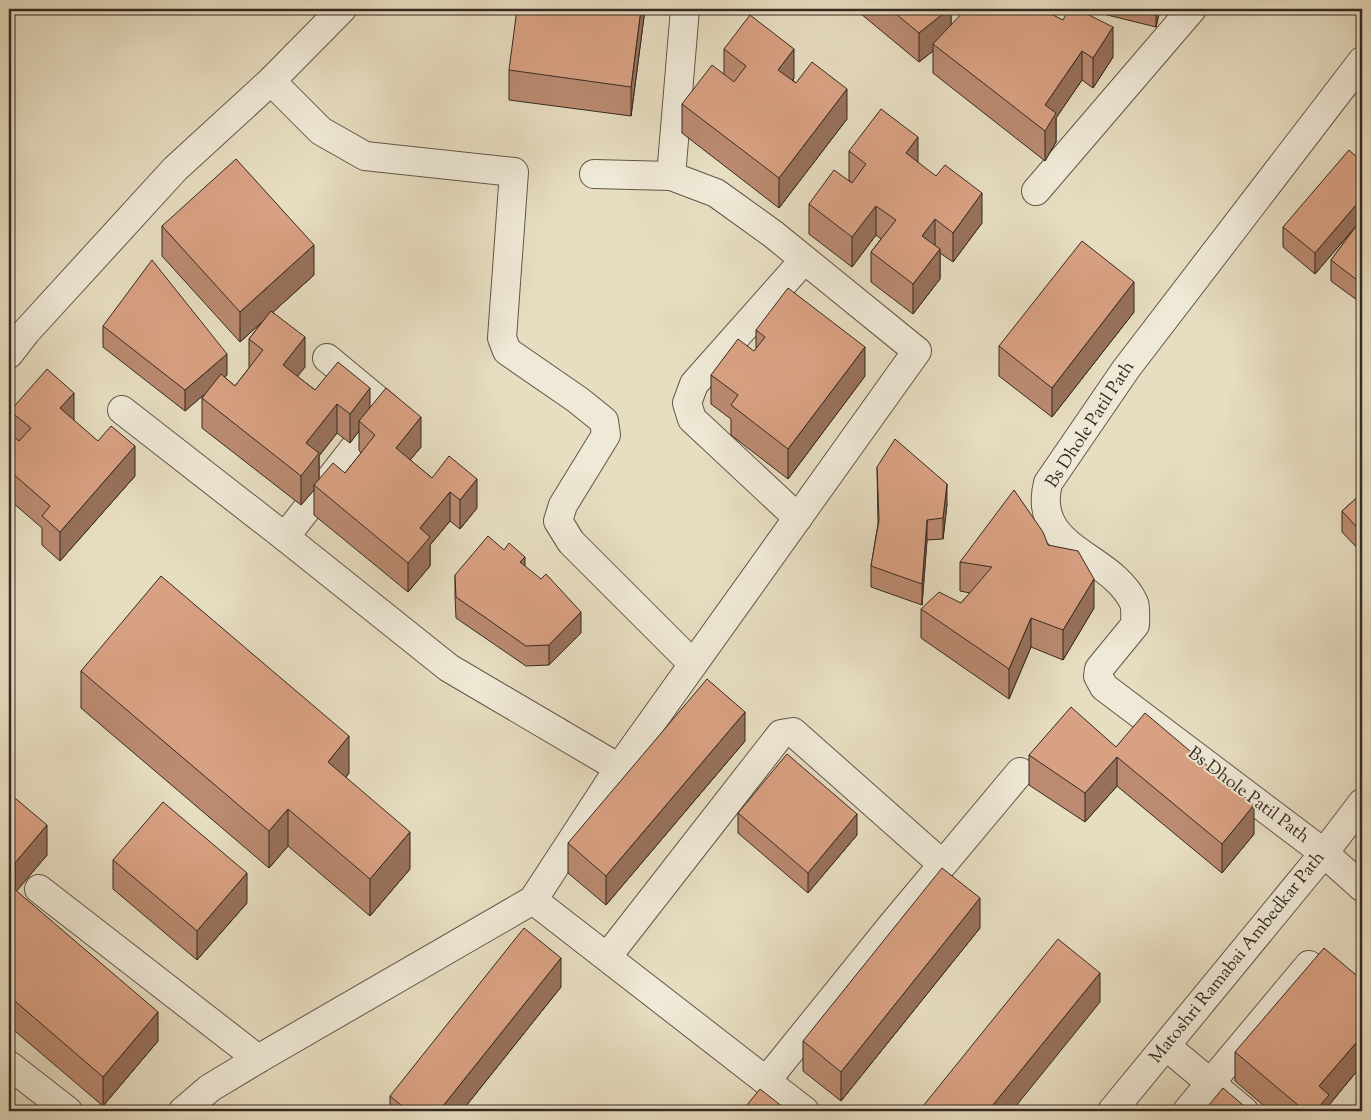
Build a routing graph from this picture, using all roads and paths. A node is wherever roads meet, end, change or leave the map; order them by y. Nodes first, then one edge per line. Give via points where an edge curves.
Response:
1 (342, 9) edge
2 (685, 9) edge
3 (1192, 9) edge
4 (1362, 60) edge
5 (271, 81) junction
6 (594, 174) dead end
7 (671, 176) junction
8 (1036, 191) dead end
9 (804, 260) junction
10 (9, 354) edge
11 (327, 358) dead end
12 (122, 410) dead end
13 (798, 518) junction
14 (285, 537) junction
15 (694, 664) junction
16 (619, 768) junction
17 (1020, 772) dead end
18 (1362, 803) edge
19 (1324, 853) junction
20 (942, 864) junction
21 (1362, 887) edge
22 (39, 889) dead end
23 (533, 900) junction
24 (607, 957) junction
25 (1309, 965) edge
26 (1166, 1046) junction
27 (258, 1059) junction
28 (9, 1065) edge
29 (766, 1081) junction
30 (1211, 1083) junction
31 (68, 1111) edge
32 (183, 1111) edge
33 (805, 1111) edge
34 (1112, 1111) edge
35 (1187, 1111) edge
36 (1244, 1111) edge

1 - 5 street
2 - 7 street
3 - 8 street
4 - 19 street, Bs Dhole Patil Path via 1126,369 1048,483 1044,499 1057,534 1120,584 1134,603 1136,625 1099,669 1098,676 1104,687
5 - 10 street via 175,169
5 - 15 street via 321,131 365,156 514,172 502,338 507,351 604,421 606,435 563,505 558,521 571,542
6 - 7 street
7 - 9 street via 716,193
9 - 13 street via 694,384 687,403 692,419
9 - 13 street via 917,351
11 - 14 street via 386,407
12 - 14 street
13 - 15 street
14 - 16 street via 449,668
15 - 16 street
16 - 23 street
17 - 20 street
18 - 19 street, Matoshri Ramabai Ambedkar Path
19 - 21 street
19 - 26 street, Matoshri Ramabai Ambedkar Path
20 - 24 street via 793,732 781,734
20 - 29 street
22 - 27 street
23 - 24 street
23 - 27 street
24 - 29 street
25 - 30 street
26 - 30 street
26 - 34 street, Matoshri Ramabai Ambedkar Path
27 - 32 street via 210,1088
28 - 31 street
29 - 33 street
30 - 35 street
30 - 36 street

